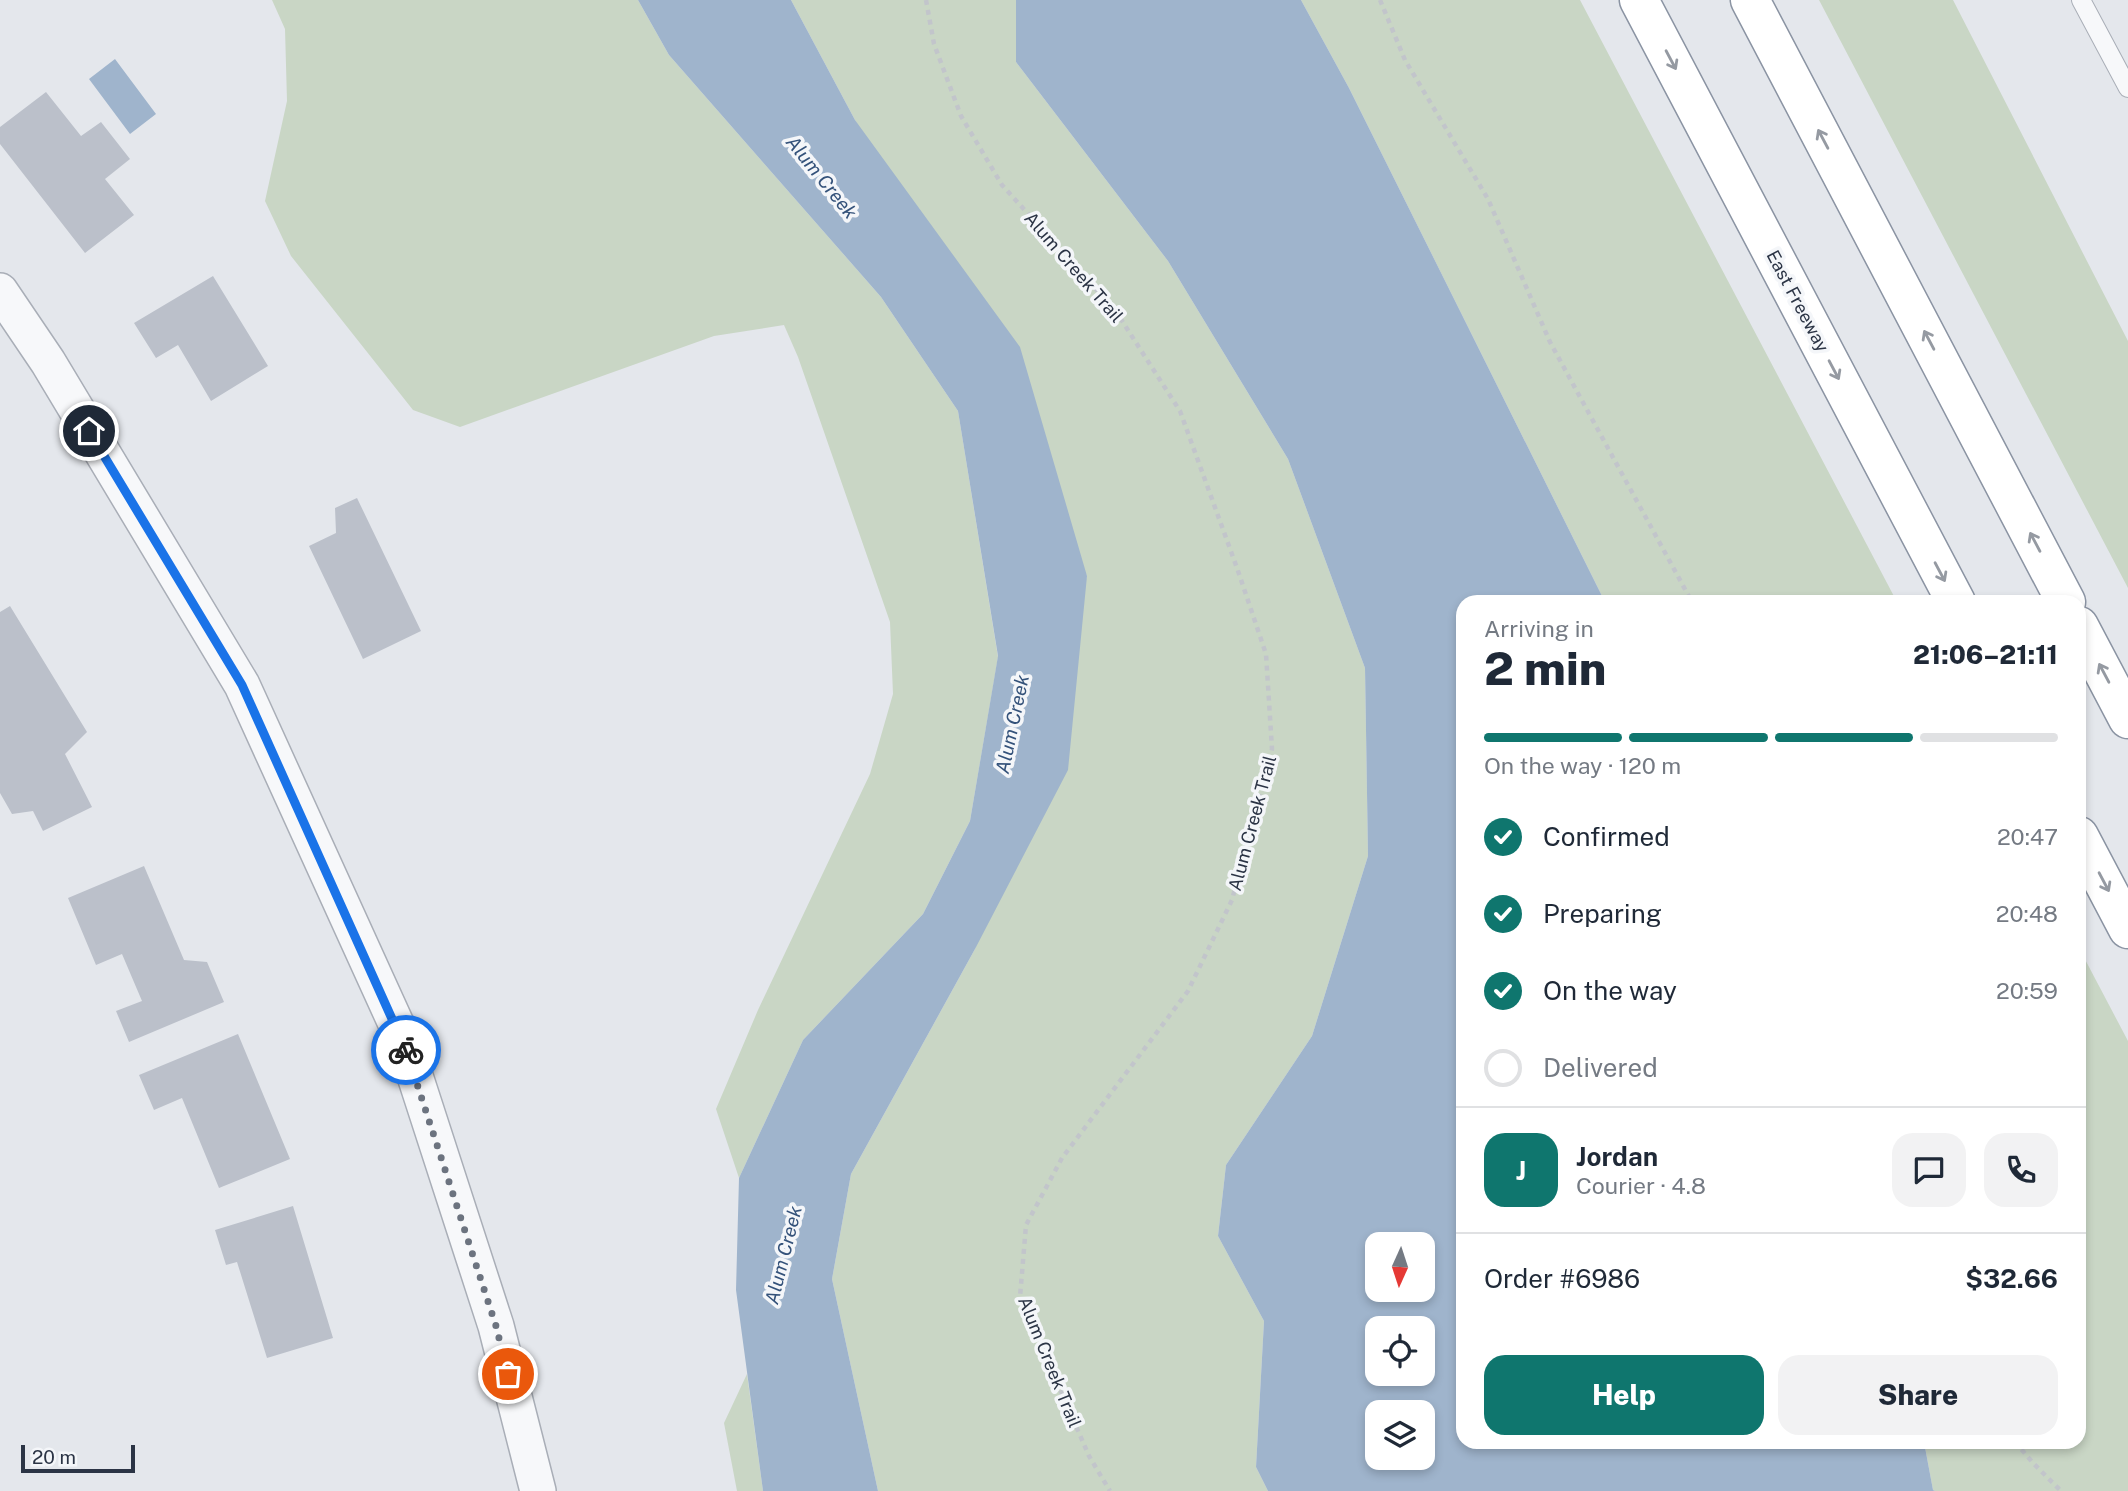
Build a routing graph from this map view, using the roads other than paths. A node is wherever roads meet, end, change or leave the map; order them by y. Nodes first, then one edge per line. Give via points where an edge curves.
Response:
1 (1640, 0) edge
2 (1750, 0) edge
3 (2081, 0) edge
4 (2128, 88) edge
5 (0, 291) edge
6 (1952, 595) edge
7 (2062, 595) edge
8 (2086, 639) edge
9 (2128, 719) edge
10 (2086, 849) edge
11 (2128, 929) edge
12 (538, 1491) edge

1 -> 6 highway, East Freeway
7 -> 2 highway
3 - 4 lane
5 - 12 street via 48,362 242,685 403,1039 496,1326
9 -> 8 highway
10 -> 11 highway

